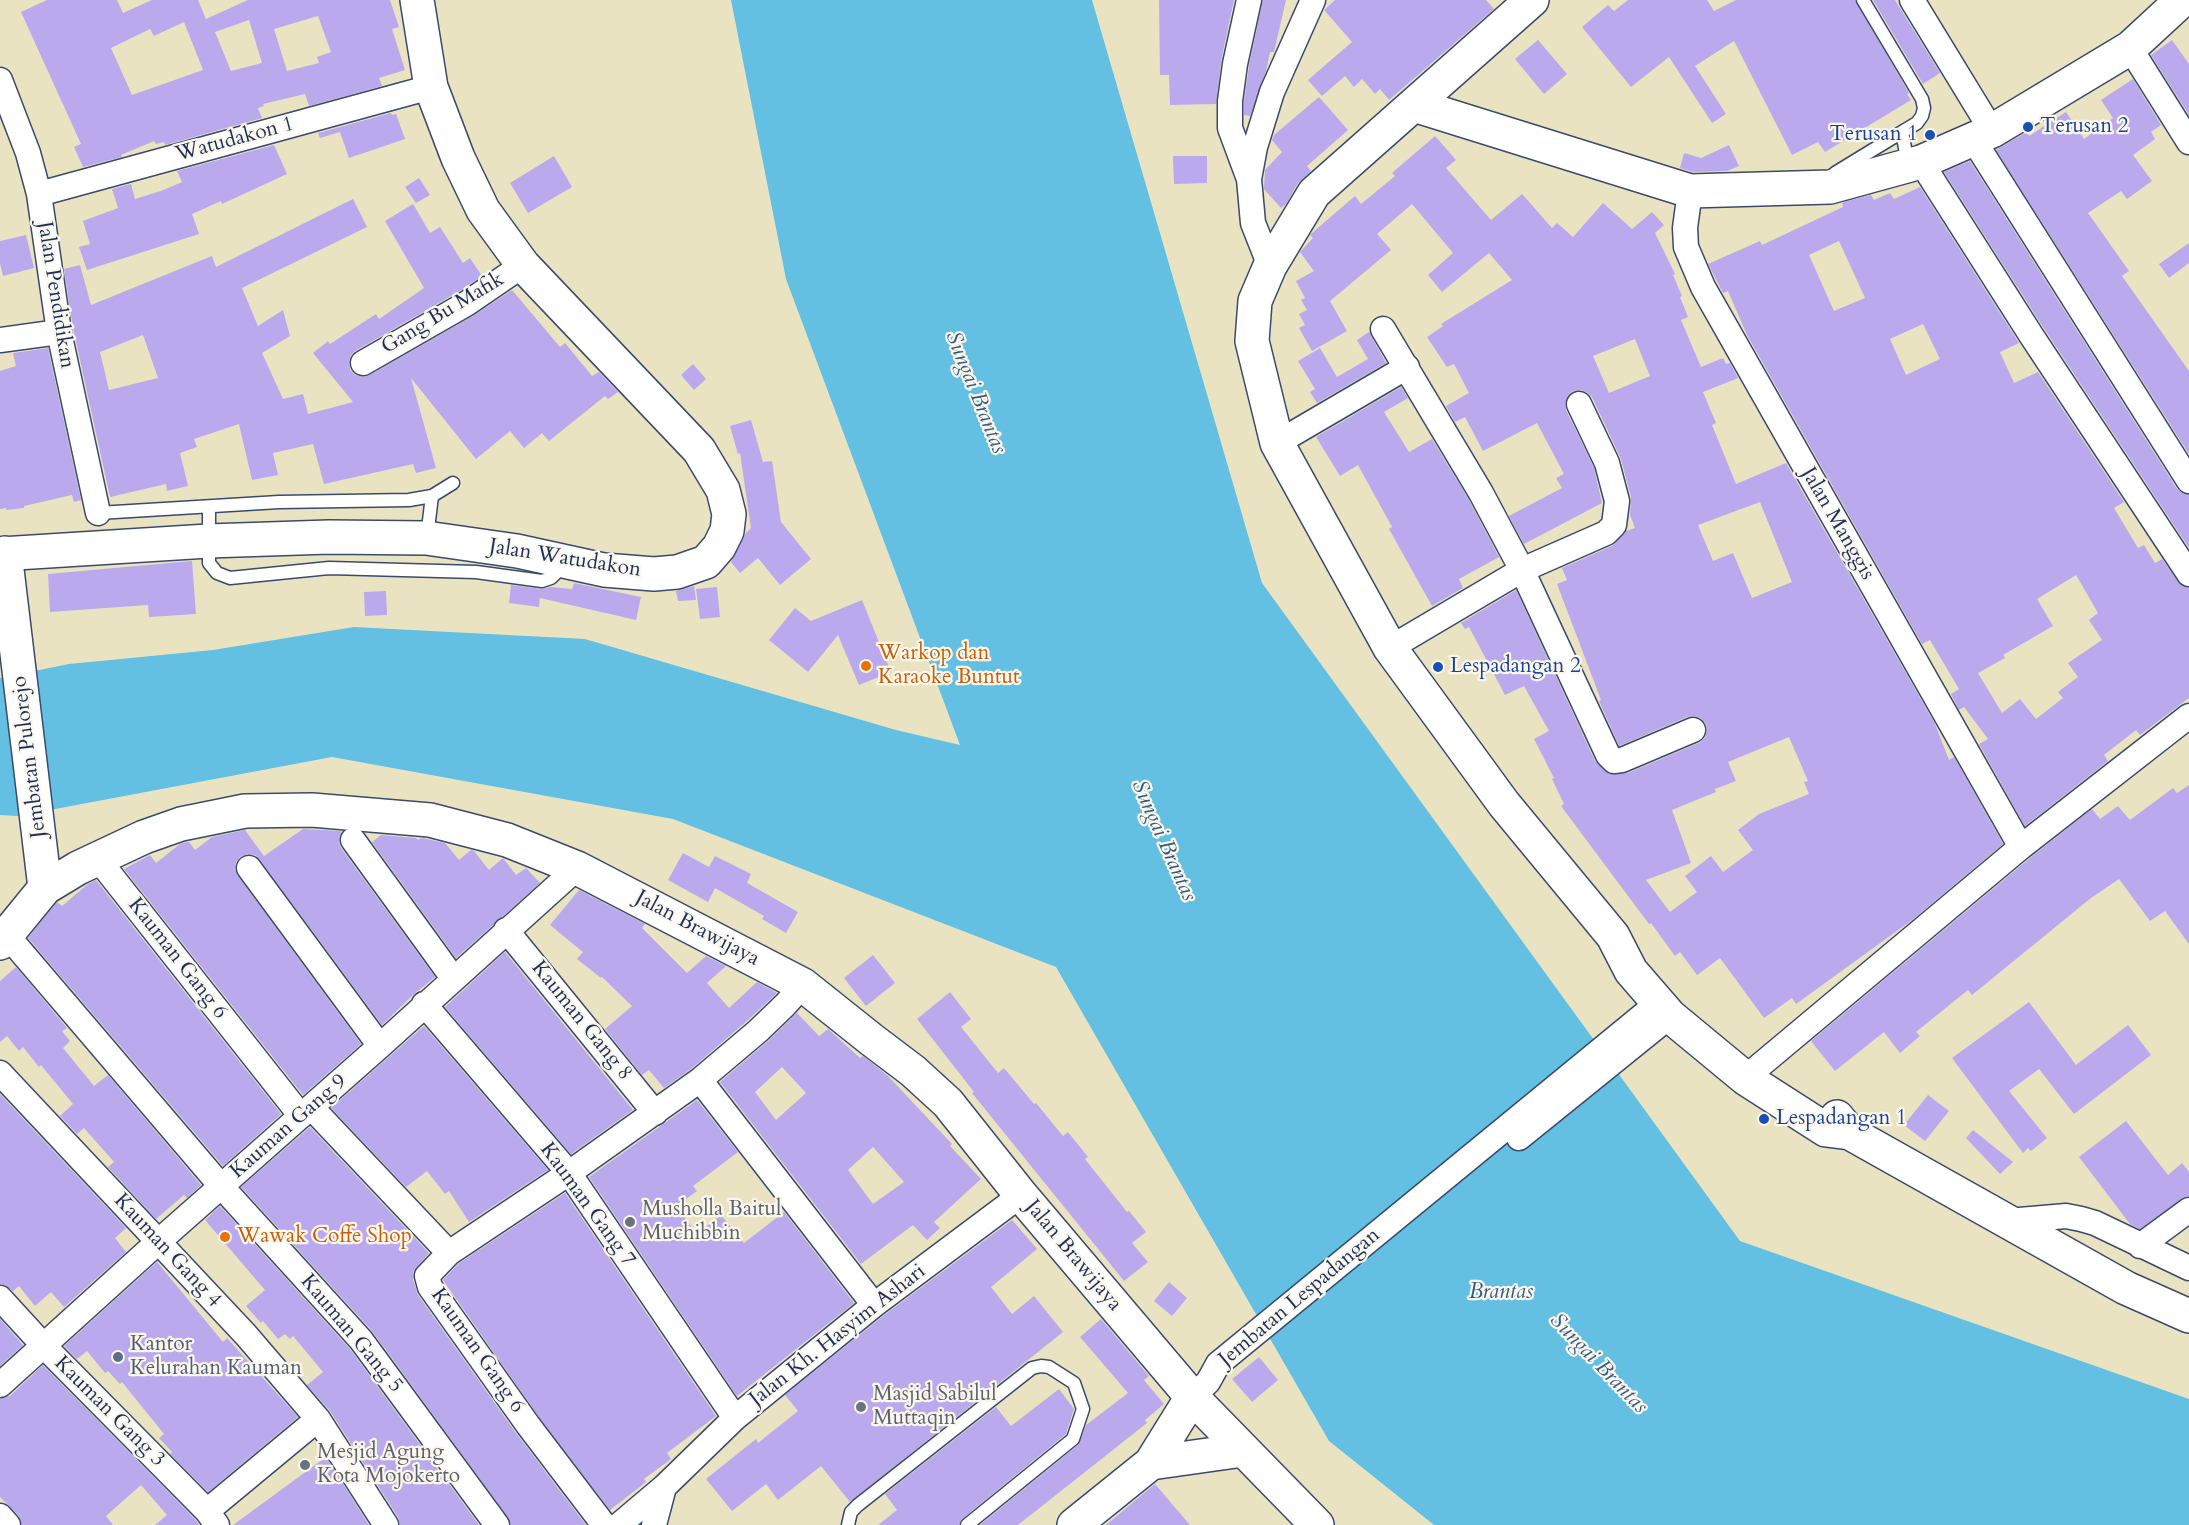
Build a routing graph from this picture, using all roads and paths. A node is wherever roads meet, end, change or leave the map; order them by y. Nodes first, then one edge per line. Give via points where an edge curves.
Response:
1 (417, 0) edge
2 (1249, 0) edge
3 (1313, 0) edge
4 (1532, 0) edge
5 (1863, 0) edge
6 (1912, 0) edge
7 (2182, 0) edge
8 (2130, 48) junction
9 (0, 80) edge
10 (431, 87) junction
11 (1414, 105) junction
12 (1902, 132) junction
13 (1982, 135) junction
14 (2189, 142) edge
15 (1915, 163) junction
16 (1249, 180) junction
17 (1830, 187) junction
18 (1690, 191) junction
19 (39, 194) junction
20 (523, 265) junction
21 (1270, 266) junction
22 (1383, 328) dead end
23 (58, 332) junction
24 (0, 340) edge
25 (363, 363) dead end
26 (1407, 367) junction
27 (1579, 404) dead end
28 (1277, 443) junction
29 (2189, 481) edge
30 (453, 483) dead end
31 (432, 496) junction
32 (209, 508) junction
33 (98, 513) joint
34 (426, 538) junction
35 (208, 541) junction
36 (2, 554) edge
37 (563, 560) junction
38 (1522, 570) junction
39 (2189, 574) edge
40 (1390, 648) junction
41 (2189, 716) edge
42 (1693, 729) dead end
43 (353, 840) dead end
44 (2021, 847) junction
45 (98, 859) junction
46 (249, 868) dead end
47 (577, 868) junction
48 (45, 888) junction
49 (506, 930) junction
50 (2, 936) edge
51 (1613, 936) junction
52 (453, 978) junction
53 (803, 984) junction
54 (424, 1004) junction
55 (1658, 1014) junction
56 (380, 1046) junction
57 (1752, 1071) junction
58 (0, 1073) edge
59 (700, 1080) junction
60 (306, 1111) junction
61 (655, 1113) junction
62 (569, 1173) junction
63 (221, 1186) junction
64 (1021, 1195) junction
65 (2189, 1210) edge
66 (2008, 1221) junction
67 (158, 1242) junction
68 (2140, 1246) junction
69 (449, 1253) junction
70 (2189, 1268) edge
71 (0, 1298) edge
72 (874, 1305) junction
73 (2189, 1316) edge
74 (44, 1345) junction
75 (1211, 1379) junction
76 (0, 1385) edge
77 (735, 1418) junction
78 (318, 1419) junction
79 (1243, 1450) junction
80 (1151, 1462) junction
81 (664, 1487) junction
82 (0, 1516) edge
83 (212, 1518) edge
84 (654, 1523) edge
85 (8, 1525) edge
86 (386, 1525) edge
87 (497, 1525) edge
88 (604, 1525) edge
89 (619, 1525) edge
90 (848, 1525) edge
91 (967, 1525) edge
92 (1074, 1525) edge
93 (1317, 1525) edge

1 - 10 main road, Jalan Watudakon
2 - 16 street via 1235,64 1230,128
3 - 16 street via 1272,92
4 - 11 main road
5 - 12 lane via 1922,99 1922,116
6 - 13 street
7 - 8 main road
8 - 13 main road
8 - 14 street
9 - 19 street, Jalan Pendidikan via 15,114
10 - 19 street, Watudakon 1
10 - 20 main road, Jalan Watudakon via 483,210
11 - 18 main road
11 - 21 main road via 1314,193
12 - 15 lane
12 - 17 lane via 1834,174
13 - 15 main road
13 - 29 street
15 - 17 main road
15 - 39 street
16 - 21 street via 1253,223
17 - 18 main road
18 - 44 street, Jalan Manggis via 1686,247 1703,287
19 - 23 street, Jalan Pendidikan
20 - 25 street, Gang Bu Mafik via 466,304
20 - 37 main road, Jalan Watudakon via 699,450 723,490 729,514 727,531 706,562 677,572 604,570
21 - 28 main road via 1255,300 1251,341
22 - 26 street
23 - 24 street
23 - 33 street, Jalan Pendidikan
26 - 28 street
26 - 38 street
27 - 38 street via 1607,463 1617,501 1614,525 1606,533
28 - 40 main road
30 - 31 lane
31 - 32 lane
31 - 34 lane
32 - 33 lane
32 - 35 lane
34 - 35 main road, Jalan Watudakon
34 - 37 main road, Jalan Watudakon
35 - 36 main road, Jalan Watudakon
35 - 37 lane via 209,563 217,573 230,578 329,568 476,572 542,581 557,572
36 - 48 main road, Jembatan Pulorejo
38 - 40 street
38 - 42 street via 1614,761
40 - 51 main road via 1504,804
41 - 44 street
43 - 52 street
44 - 57 street
45 - 47 main road, Jalan Brawijaya via 144,837 215,816 245,811 312,810 430,820 507,840
45 - 48 main road, Jalan Brawijaya
45 - 60 street, Kauman Gang 6
46 - 56 street
47 - 49 street, Kauman Gang 9
47 - 53 main road, Jalan Brawijaya
48 - 50 main road, Jalan Brawijaya
49 - 52 street, Kauman Gang 9
49 - 61 street, Kauman Gang 8
50 - 63 street, Kauman Gang 5
51 - 55 main road
51 - 57 main road via 1636,952
52 - 54 street, Kauman Gang 9
53 - 59 street via 758,1031
53 - 64 main road, Jalan Brawijaya via 914,1071 948,1103
54 - 56 street, Kauman Gang 9
54 - 62 street, Kauman Gang 7
55 - 57 main road
55 - 75 street, Jembatan Lespadangan
56 - 60 street, Kauman Gang 9
57 - 66 main road via 1834,1115 1850,1133
58 - 67 street, Kauman Gang 4
59 - 61 street
59 - 72 street
60 - 63 street, Kauman Gang 9
60 - 69 street, Kauman Gang 6
61 - 62 street
62 - 69 street
62 - 77 street, Kauman Gang 7
63 - 67 street, Kauman Gang 9
63 - 87 street, Kauman Gang 5 via 361,1340
64 - 72 street, Jalan Kh. Hasyim Ashari
64 - 75 main road, Jalan Brawijaya
65 - 68 street
66 - 68 street via 2066,1216 2082,1219
66 - 73 main road via 2126,1288
67 - 74 street, Kauman Gang 9
67 - 78 street, Kauman Gang 4
68 - 70 street
69 - 88 street, Kauman Gang 6 via 427,1276 430,1287
71 - 74 street, Kauman Gang 3
72 - 77 street, Jalan Kh. Hasyim Ashari
74 - 76 street, Kauman Gang 9
74 - 83 street, Kauman Gang 3
75 - 79 main road, Jalan Brawijaya
75 - 80 main road
77 - 81 street, Jalan Kh. Hasyim Ashari
78 - 83 street
78 - 86 street, Kauman Gang 4
79 - 80 main road
79 - 93 main road, Jalan Brawijaya
80 - 92 main road
81 - 84 street
81 - 89 street, Jalan Kh. Hasyim Ashari
82 - 85 street
90 - 91 lane via 851,1512 858,1505 1032,1368 1049,1367 1074,1383 1083,1409 1073,1439

